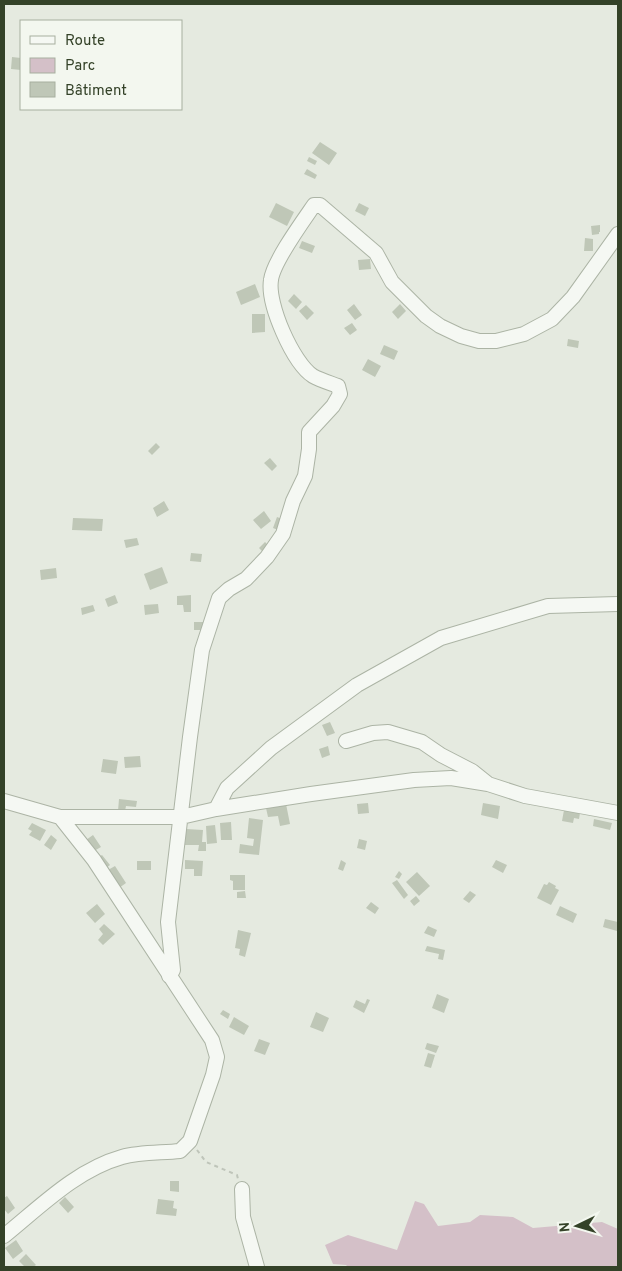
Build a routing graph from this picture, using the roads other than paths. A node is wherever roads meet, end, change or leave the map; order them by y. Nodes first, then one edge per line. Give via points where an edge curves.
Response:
1 (618, 234) edge
2 (618, 604) edge
3 (346, 741) dead end
4 (488, 784) junction
5 (4, 801) edge
6 (216, 809) junction
7 (618, 813) edge
8 (60, 817) junction
9 (181, 818) junction
10 (169, 976) junction
11 (242, 1189) road end
12 (4, 1236) edge
13 (257, 1267) edge

1 - 9 street via 573,298 552,319 524,334 496,341 478,341 440,326 426,316 392,282 376,253 320,205 314,205 279,259 270,281 275,313 287,341 312,375 338,386 340,394 309,432 305,476 283,534 267,558 246,579 219,598 202,650
2 - 6 street via 548,606 441,638 357,684 271,748 227,788
3 - 4 street via 373,732 388,732 422,742
4 - 6 street via 450,778 414,780
4 - 7 street via 525,796
5 - 8 street
6 - 9 street
8 - 9 street
8 - 10 street via 94,860
9 - 10 street via 168,922 172,970
10 - 12 street via 212,1040 217,1057 190,1141 180,1151 124,1156 97,1166 66,1185
11 - 13 street via 243,1217

